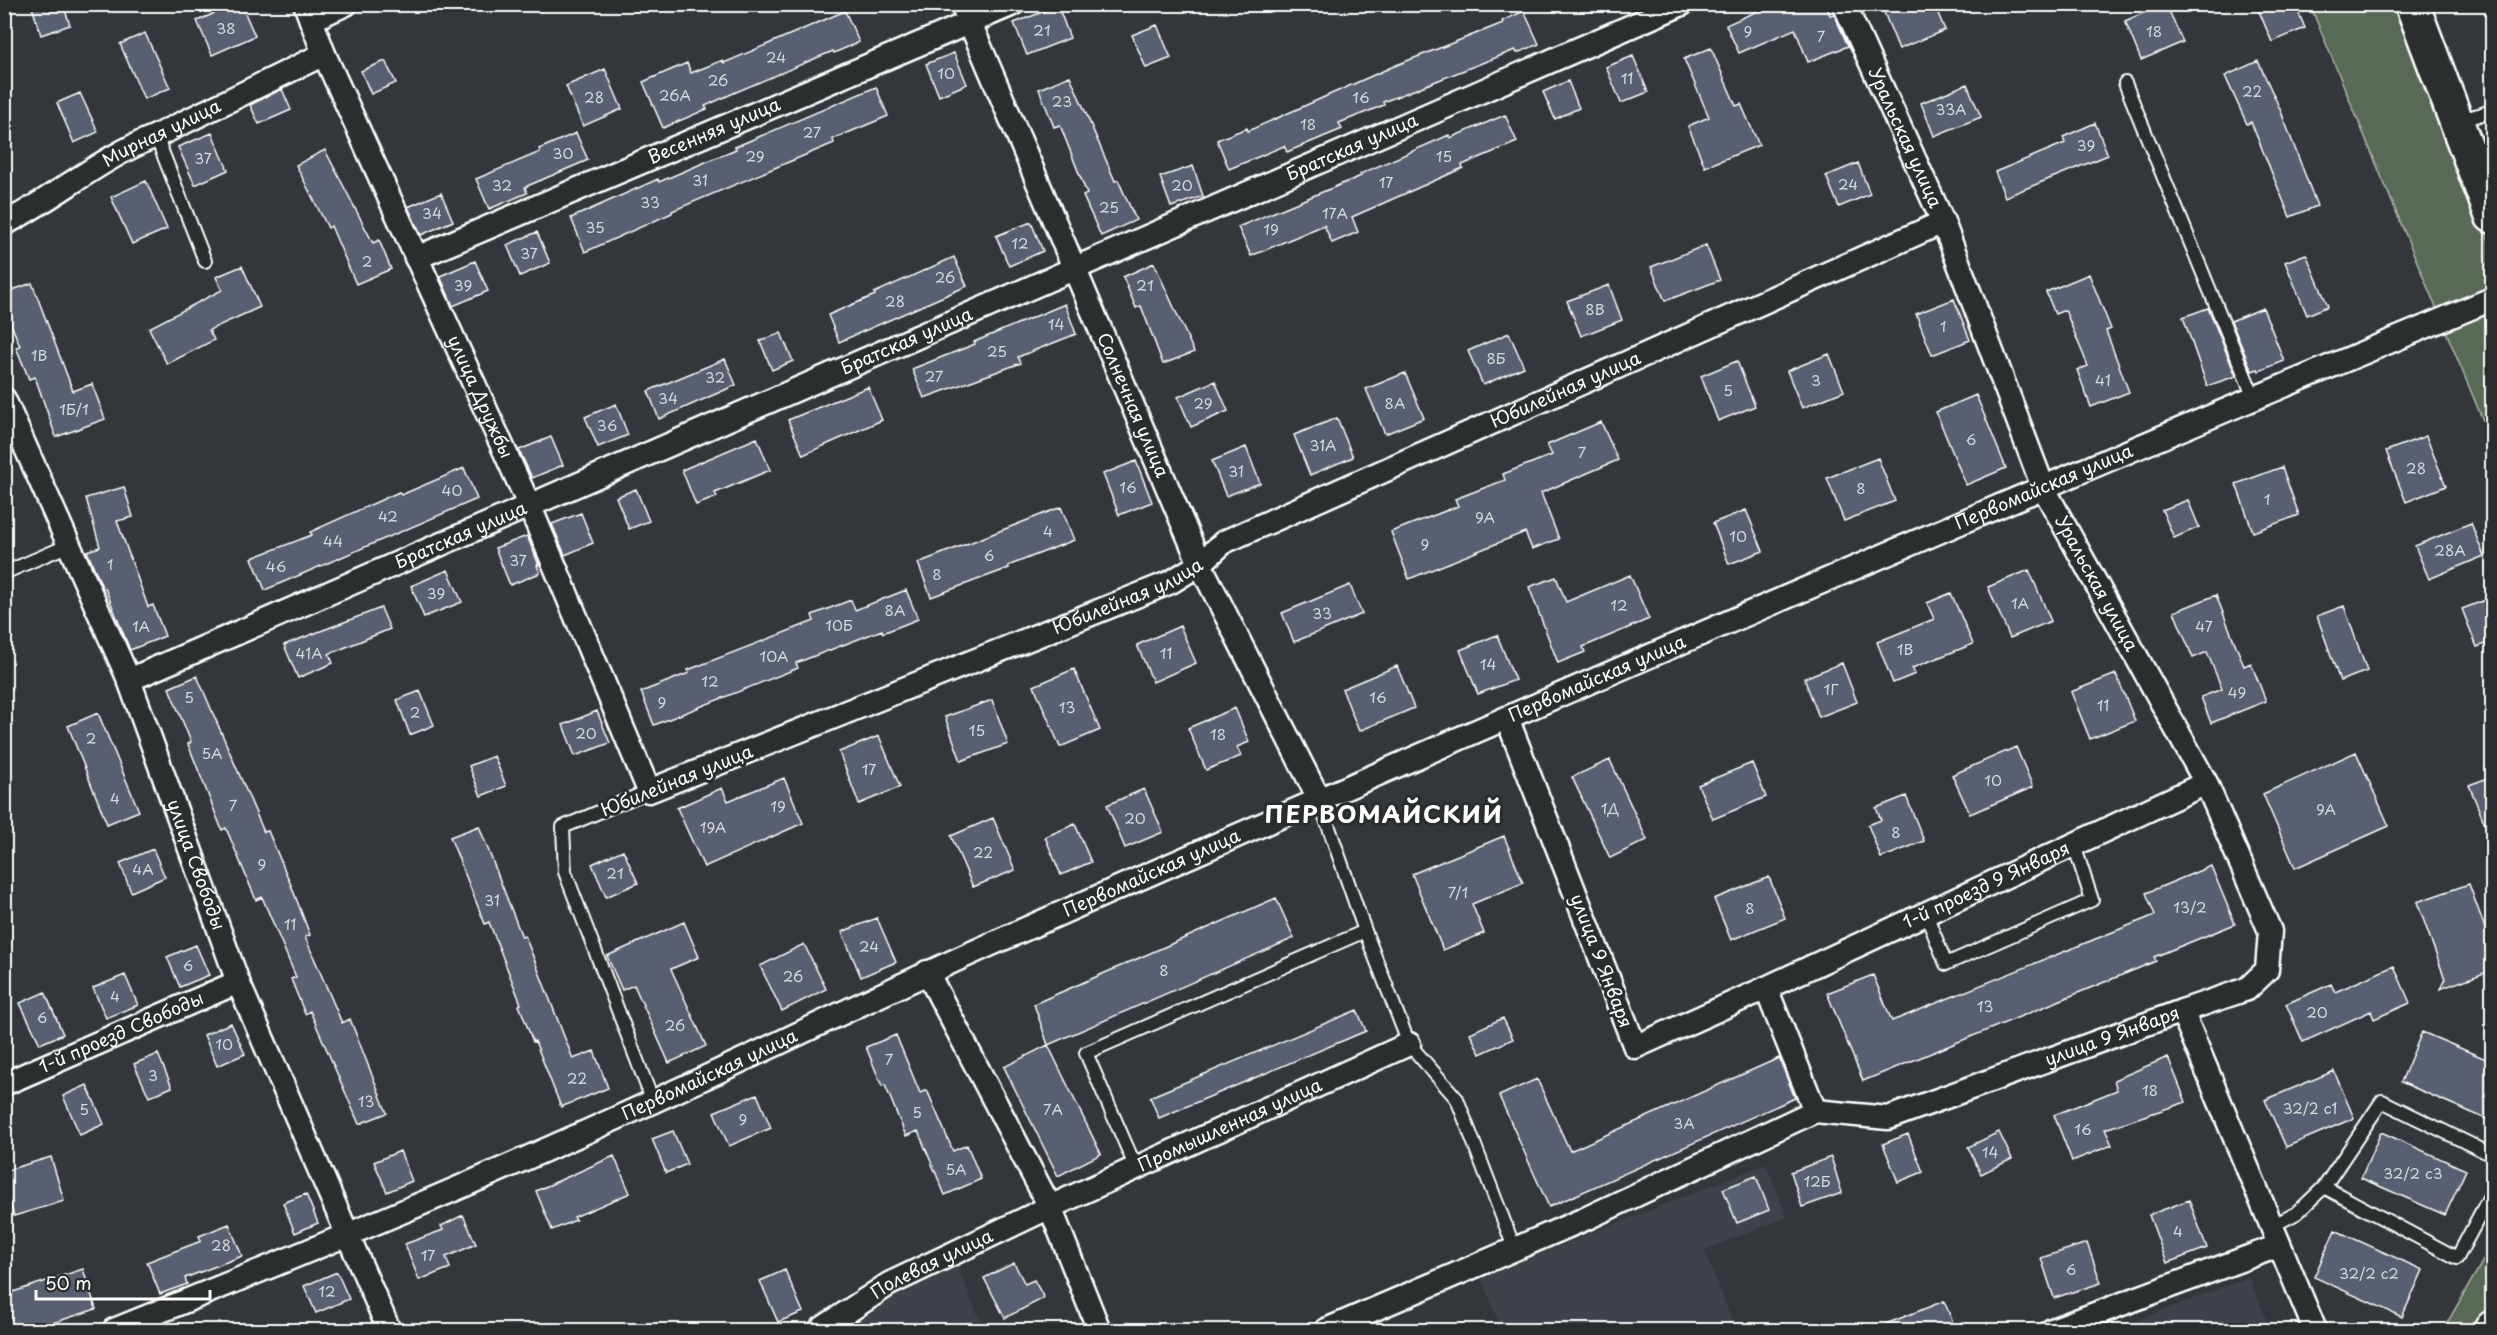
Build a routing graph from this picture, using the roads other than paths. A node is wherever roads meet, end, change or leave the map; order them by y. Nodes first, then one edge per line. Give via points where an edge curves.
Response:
1 (346, 4) edge
2 (1013, 4) edge
3 (1682, 4) edge
4 (1844, 4) edge
5 (2412, 4) edge
6 (308, 12) edge
7 (966, 14) edge
8 (324, 54) junction
9 (2125, 83) dead end
10 (2493, 111) edge
11 (2457, 122) junction
12 (156, 136) junction
13 (2493, 216) edge
14 (1943, 222) junction
15 (4, 224) edge
16 (416, 258) junction
17 (204, 261) dead end
18 (1074, 269) junction
19 (2493, 299) edge
20 (2254, 398) junction
21 (4, 399) edge
22 (2043, 487) junction
23 (530, 507) junction
24 (69, 545) junction
25 (1200, 564) junction
26 (4, 573) edge
27 (129, 680) junction
28 (1507, 718) junction
29 (2206, 783) junction
30 (649, 791) junction
31 (1319, 799) junction
32 (2074, 845) junction
33 (1926, 914) junction
34 (1365, 931) junction
35 (927, 972) junction
36 (238, 982) junction
37 (1766, 988) junction
38 (2182, 1011) junction
39 (1409, 1044) junction
40 (4, 1084) edge
41 (653, 1102) junction
42 (1815, 1111) junction
43 (2493, 1155) edge
44 (1136, 1168) junction
45 (2324, 1187) junction
46 (2493, 1192) edge
47 (1050, 1207) junction
48 (347, 1236) junction
49 (2274, 1237) junction
50 (1515, 1250) junction
51 (1350, 1326) edge
52 (114, 1330) edge
53 (389, 1330) edge
54 (820, 1330) edge
55 (1099, 1330) edge
56 (1326, 1330) edge
57 (2052, 1330) edge
58 (2314, 1330) edge

1 - 6 street
2 - 7 street, Весенняя улица
3 - 18 street, Братская улица
4 - 14 street, Уральская улица
5 - 11 main road
6 - 8 street, улица Дружбы
7 - 16 street, Весенняя улица
7 - 18 street, Солнечная улица
8 - 12 street, Мирная улица
8 - 16 street, улица Дружбы
9 - 20 lane
10 - 11 lane
11 - 13 main road
12 - 15 street, Мирная улица via 130,146
12 - 17 lane
14 - 22 street, Уральская улица
14 - 25 street, Юбилейная улица via 1224,543
16 - 23 street, улица Дружбы
18 - 23 street, Братская улица
18 - 25 street, Солнечная улица
19 - 20 street, Первомайская улица
20 - 22 street, Первомайская улица
21 - 24 street, улица Свободы
22 - 28 street, Первомайская улица
22 - 29 street, Уральская улица
23 - 27 street, Братская улица
23 - 30 street, улица Дружбы
24 - 26 lane
24 - 27 street, улица Свободы
25 - 30 street, Юбилейная улица via 1171,582
25 - 31 street, Солнечная улица
27 - 36 street, улица Свободы
28 - 31 street, Первомайская улица
28 - 37 street, улица 9 Января via 1635,1047
29 - 32 street, 1-й проезд 9 Января
29 - 38 street, Уральская улица via 2270,931 2267,970 2247,989
30 - 41 lane, Юбилейная улица via 563,827 565,872
31 - 34 lane
31 - 35 street, Первомайская улица
32 - 33 street, 1-й проезд 9 Января
32 - 33 lane via 2092,900 1946,964
33 - 37 street, 1-й проезд 9 Января
34 - 39 lane
34 - 44 lane via 1086,1053
35 - 41 street, Первомайская улица
35 - 47 street
36 - 40 street, 1-й проезд Свободы
36 - 48 street, улица Свободы
37 - 42 street
38 - 42 street, улица 9 Января via 1888,1118
38 - 49 street, улица 9 Января
39 - 44 street, Промышленная улица
39 - 50 lane via 1457,1099
41 - 48 street, Первомайская улица
42 - 50 street
43 - 45 lane via 2382,1101
44 - 47 street, Промышленная улица
45 - 46 lane via 2457,1258
45 - 49 lane
47 - 54 street, Полевая улица via 890,1284
47 - 55 street
48 - 52 street, Первомайская улица
48 - 53 street, улица Свободы
49 - 57 street
49 - 58 street, улица 9 Января
50 - 51 street
51 - 56 street

